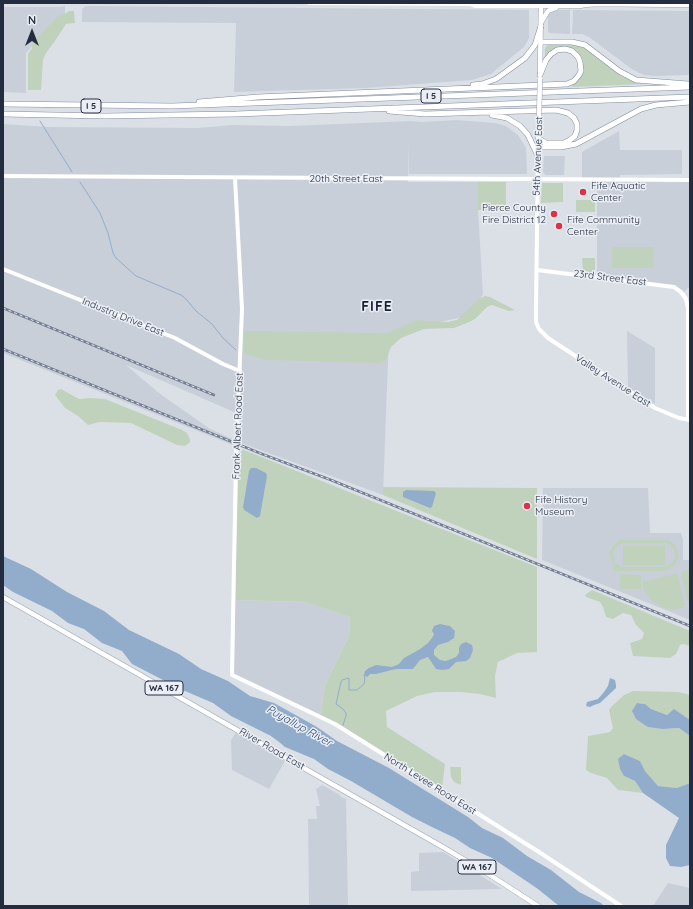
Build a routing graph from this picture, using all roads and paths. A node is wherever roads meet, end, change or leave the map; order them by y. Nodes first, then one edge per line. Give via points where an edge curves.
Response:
1 (309, 3) edge
2 (578, 3) edge
3 (471, 4) edge
4 (541, 5) edge
5 (584, 5) junction
6 (690, 5) edge
7 (563, 6) junction
8 (541, 24) junction
9 (541, 42) junction
10 (540, 77) junction
11 (690, 86) edge
12 (340, 94) junction
13 (690, 97) edge
14 (690, 102) edge
15 (3, 104) edge
16 (172, 106) junction
17 (366, 109) junction
18 (471, 112) junction
19 (3, 114) edge
20 (539, 139) junction
21 (538, 147) junction
22 (538, 156) junction
23 (3, 176) edge
24 (234, 178) junction
25 (537, 178) junction
26 (690, 180) edge
27 (3, 269) edge
28 (536, 270) junction
29 (541, 332) joint
30 (240, 371) junction
31 (689, 420) edge
32 (3, 597) edge
33 (232, 675) joint
34 (538, 906) edge
35 (621, 906) edge

1 - 3 street
2 - 5 main road
3 - 4 street
4 - 7 main road
4 - 8 main road, 54th Avenue East
5 - 6 main road
5 - 7 main road
7 - 8 main road via 548,11
8 - 9 main road, 54th Avenue East
8 - 12 highway via 535,45 528,55 491,81 472,85
9 - 10 main road, 54th Avenue East
9 - 11 highway via 572,42 585,45 625,75 636,80
10 - 12 highway via 546,60 557,50 572,51 578,57 581,71 574,81 567,84
10 - 20 main road, 54th Avenue East, bridge
11 - 16 highway, I 5
12 - 16 highway via 209,100
13 - 17 highway, I 5
14 - 21 highway via 650,106 576,144
15 - 16 highway, I 5
17 - 18 highway via 425,114
17 - 19 highway, I 5 via 120,116
18 - 20 highway via 556,110 568,113 577,124 573,138 567,142 546,143
18 - 22 highway via 501,116 514,121 528,136
20 - 21 main road, 54th Avenue East
21 - 22 street, 54th Avenue East
22 - 25 street, 54th Avenue East
23 - 24 street, 20th Street East
24 - 25 street, 20th Street East
24 - 30 street, Frank Albert Road East via 242,309
25 - 26 street, 20th Street East
25 - 28 street, 54th Avenue East
27 - 30 street, Industry Drive East via 175,338
28 - 29 street, 54th Avenue East via 536,318
28 - 31 street, 23rd Street East via 674,287 681,292 688,308
29 - 31 street, Valley Avenue East via 655,408
30 - 33 street, Frank Albert Road East, bridge
32 - 34 main road, River Road East / WA 167 via 441,846
33 - 35 street, North Levee Road East via 335,724

